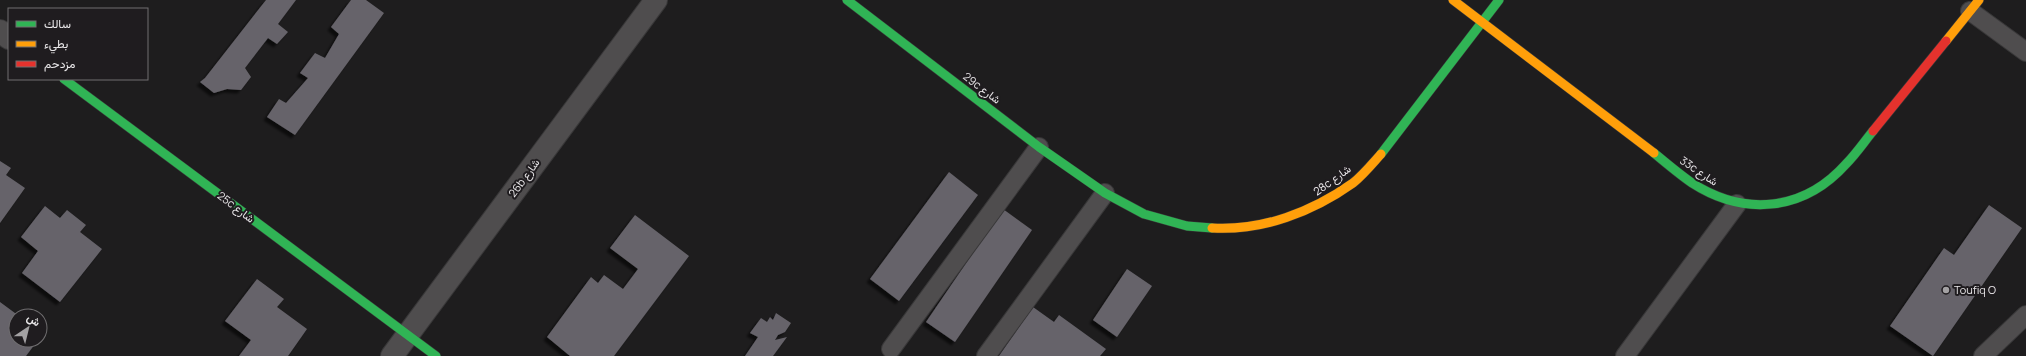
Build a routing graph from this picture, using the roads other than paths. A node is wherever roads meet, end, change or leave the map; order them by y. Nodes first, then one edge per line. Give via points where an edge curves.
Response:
1 (656, 0) edge
2 (847, 0) edge
3 (1452, 0) edge
4 (1499, 0) edge
5 (1974, 6) edge
6 (1482, 23) junction
7 (0, 31) edge
8 (8, 37) edge
9 (2026, 52) edge
10 (65, 80) edge
11 (1039, 146) junction
12 (1105, 193) junction
13 (1737, 204) junction
14 (2026, 315) edge
15 (408, 335) junction
16 (891, 349) dead end
17 (392, 356) edge
18 (436, 356) edge
19 (986, 356) edge
20 (1625, 356) edge
21 (1983, 356) edge

1 - 15 street, 26b شارع
2 - 11 street, 29c شارع
3 - 6 street, 33c شارع
4 - 6 street, 28c شارع
5 - 9 lane
5 - 13 street, 33c شارع via 1846,165 1828,182 1808,195 1785,203 1761,206
6 - 12 street, 28c شارع via 1384,150 1354,182 1316,206 1275,222 1231,229 1187,226 1144,214
6 - 13 street, 33c شارع via 1693,183 1714,196
7 - 8 street
10 - 15 street, 25c شارع
11 - 12 street, 29c شارع
11 - 16 lane
12 - 19 lane
13 - 20 lane
14 - 21 lane
15 - 17 street, 26b شارع
15 - 18 street, 25c شارع

